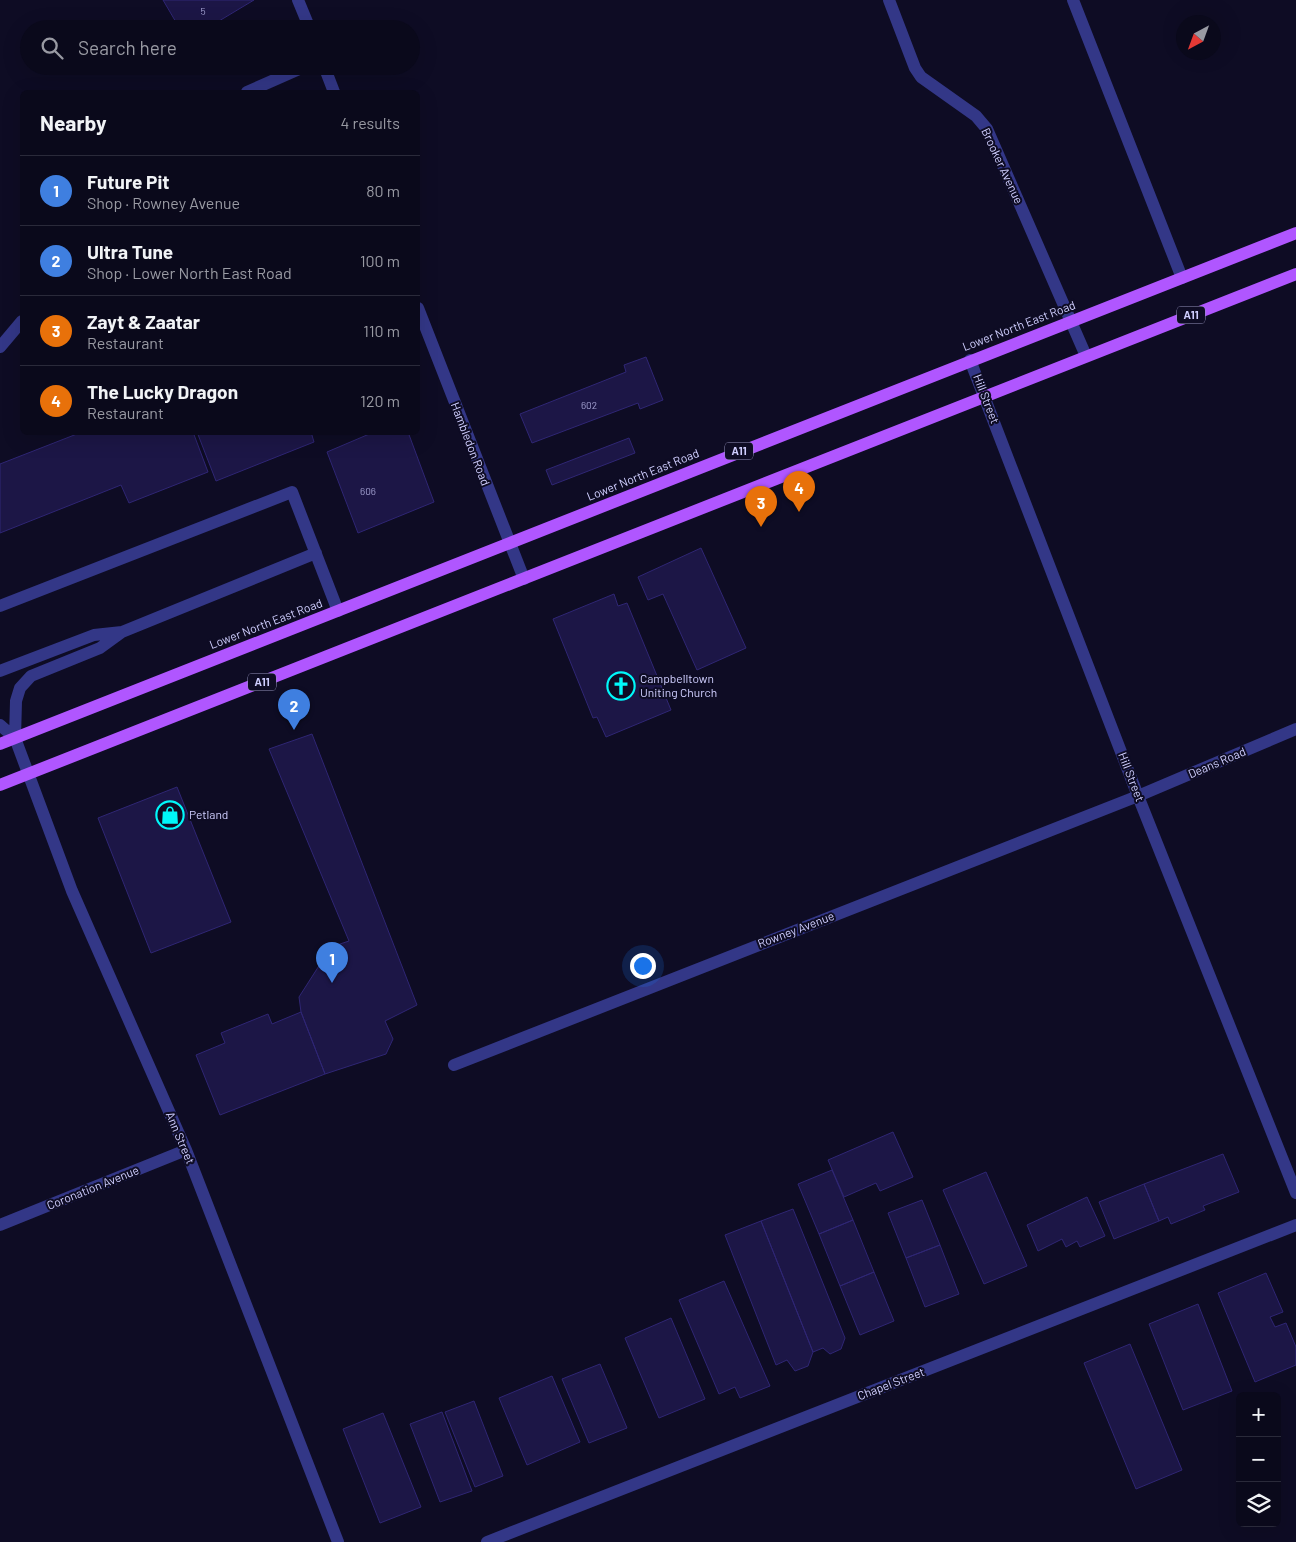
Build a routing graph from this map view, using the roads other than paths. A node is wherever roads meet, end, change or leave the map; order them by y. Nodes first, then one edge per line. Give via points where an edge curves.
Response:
1 (298, 0) edge
2 (889, 0) edge
3 (1073, 0) edge
4 (306, 20) edge
5 (286, 75) edge
6 (327, 75) edge
7 (252, 90) edge
8 (333, 90) edge
9 (1296, 233) edge
10 (1296, 274) edge
11 (1182, 278) junction
12 (420, 313) edge
13 (1070, 320) junction
14 (20, 323) edge
15 (0, 347) edge
16 (1086, 356) junction
17 (970, 360) junction
18 (984, 396) junction
19 (508, 544) junction
20 (316, 553) junction
21 (524, 579) junction
22 (0, 606) edge
23 (338, 610) junction
24 (122, 632) junction
25 (0, 671) edge
26 (0, 725) edge
27 (1296, 729) edge
28 (15, 738) junction
29 (0, 744) edge
30 (28, 774) junction
31 (0, 785) edge
32 (1138, 796) junction
33 (454, 1065) dead end
34 (186, 1150) junction
35 (1296, 1193) edge
36 (0, 1225) edge
37 (1296, 1225) edge
38 (338, 1542) edge
39 (487, 1542) edge

1 - 4 street
2 - 13 street, Brooker Avenue via 921,78 976,116 987,129
3 - 11 street
5 - 7 street
6 - 8 street
9 - 11 main road, Lower North East Road / A11
10 - 16 main road, A11
11 - 13 main road, Lower North East Road / A11
12 - 19 street, Hambledon Road
13 - 16 street, Brooker Avenue
13 - 17 main road, Lower North East Road / A11
14 - 15 street
16 - 18 main road, A11
17 - 18 street, Hill Street
17 - 19 main road, Lower North East Road / A11
18 - 21 main road, A11
18 - 32 street, Hill Street
19 - 21 street, Hambledon Road
19 - 23 main road, Lower North East Road / A11
20 - 22 street via 292,492
20 - 23 street
20 - 24 street
21 - 30 main road, A11
23 - 28 main road, Lower North East Road / A11
24 - 25 street via 94,635
24 - 28 street via 100,648 31,676 20,688 16,702
26 - 28 street
27 - 32 street, Deans Road
28 - 29 main road, Lower North East Road / A11
28 - 30 street, Ann Street
30 - 31 main road, A11
30 - 34 street, Ann Street via 72,891
32 - 33 street, Rowney Avenue
32 - 35 street, Hill Street
34 - 36 street, Coronation Avenue
34 - 38 street, Ann Street
37 - 39 street, Chapel Street

